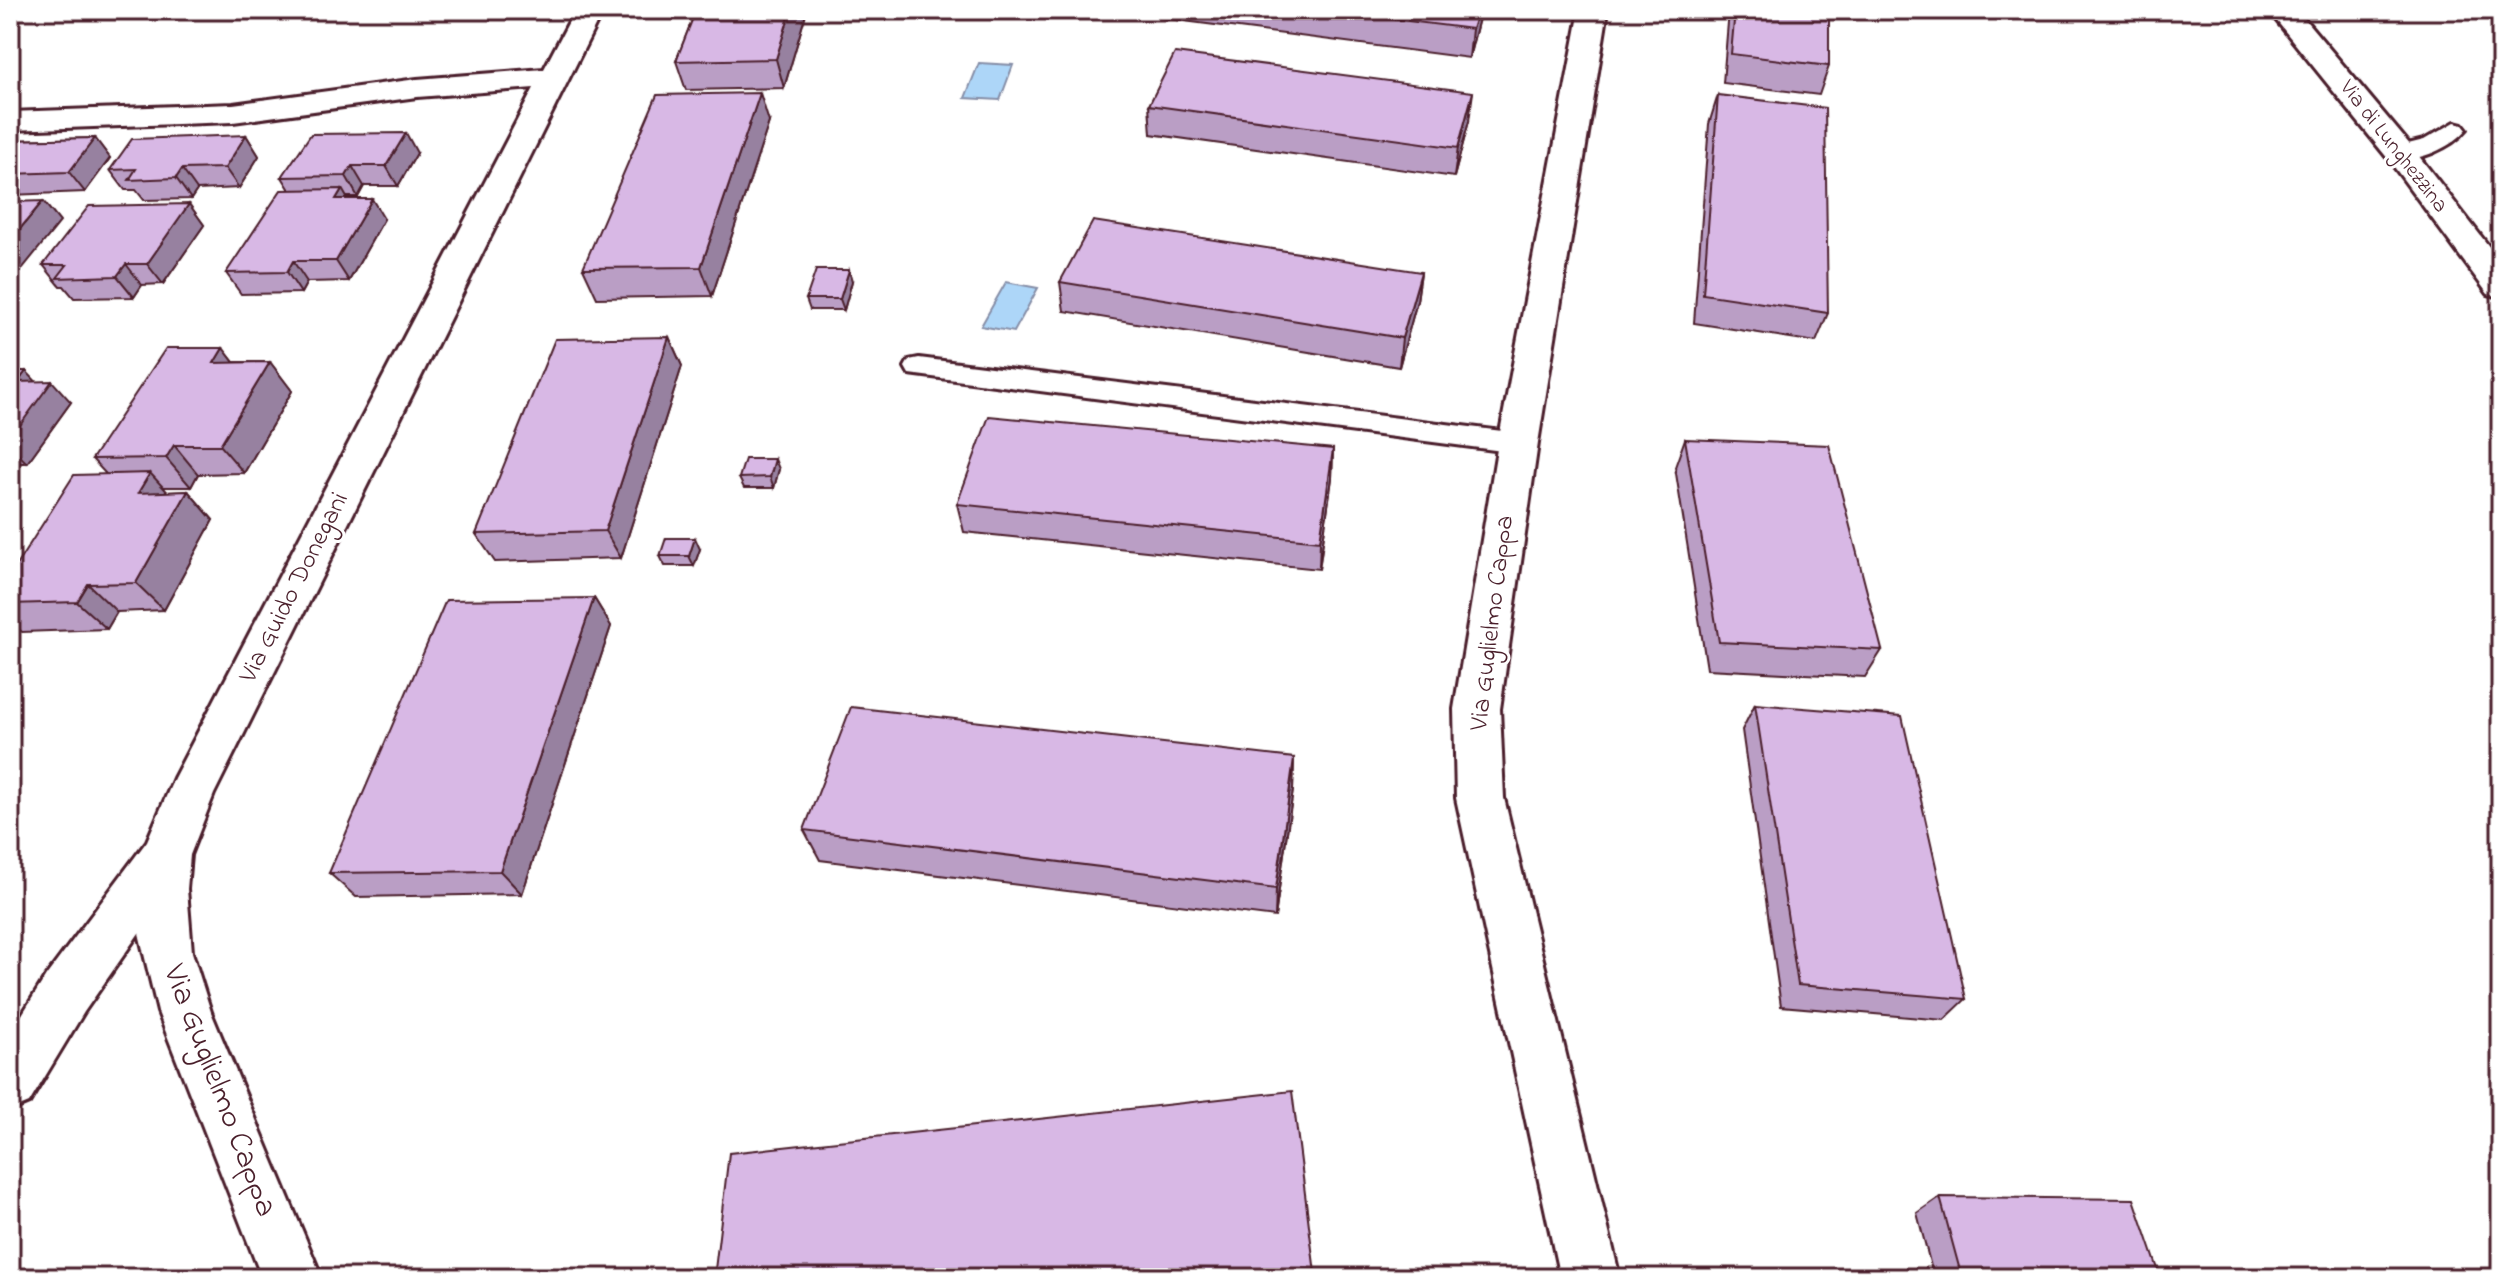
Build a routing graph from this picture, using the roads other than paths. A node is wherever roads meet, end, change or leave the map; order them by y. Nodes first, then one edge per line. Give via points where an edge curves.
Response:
1 (589, 10) edge
2 (1594, 10) edge
3 (2282, 10) edge
4 (556, 77) junction
5 (10, 121) edge
6 (2455, 129) dead end
7 (2400, 153) junction
8 (2501, 286) edge
9 (919, 367) dead end
10 (1518, 443) junction
11 (166, 854) junction
12 (10, 1084) edge
13 (292, 1278) edge
14 (1590, 1278) edge

1 - 4 street, Via Guido Donegani
2 - 10 street, Via Guglielmo Cappa
3 - 7 street, Via di Lunghezzina
4 - 5 street via 428,87 233,113
4 - 11 street, Via Guido Donegani via 198,778
6 - 7 lane via 2432,145
7 - 8 street, Via di Lunghezzina
9 - 10 lane
10 - 14 street, Via Guglielmo Cappa via 1477,709 1480,798
11 - 12 street, Via Guido Donegani via 81,970
11 - 13 street, Via Guglielmo Cappa via 160,917 177,994

